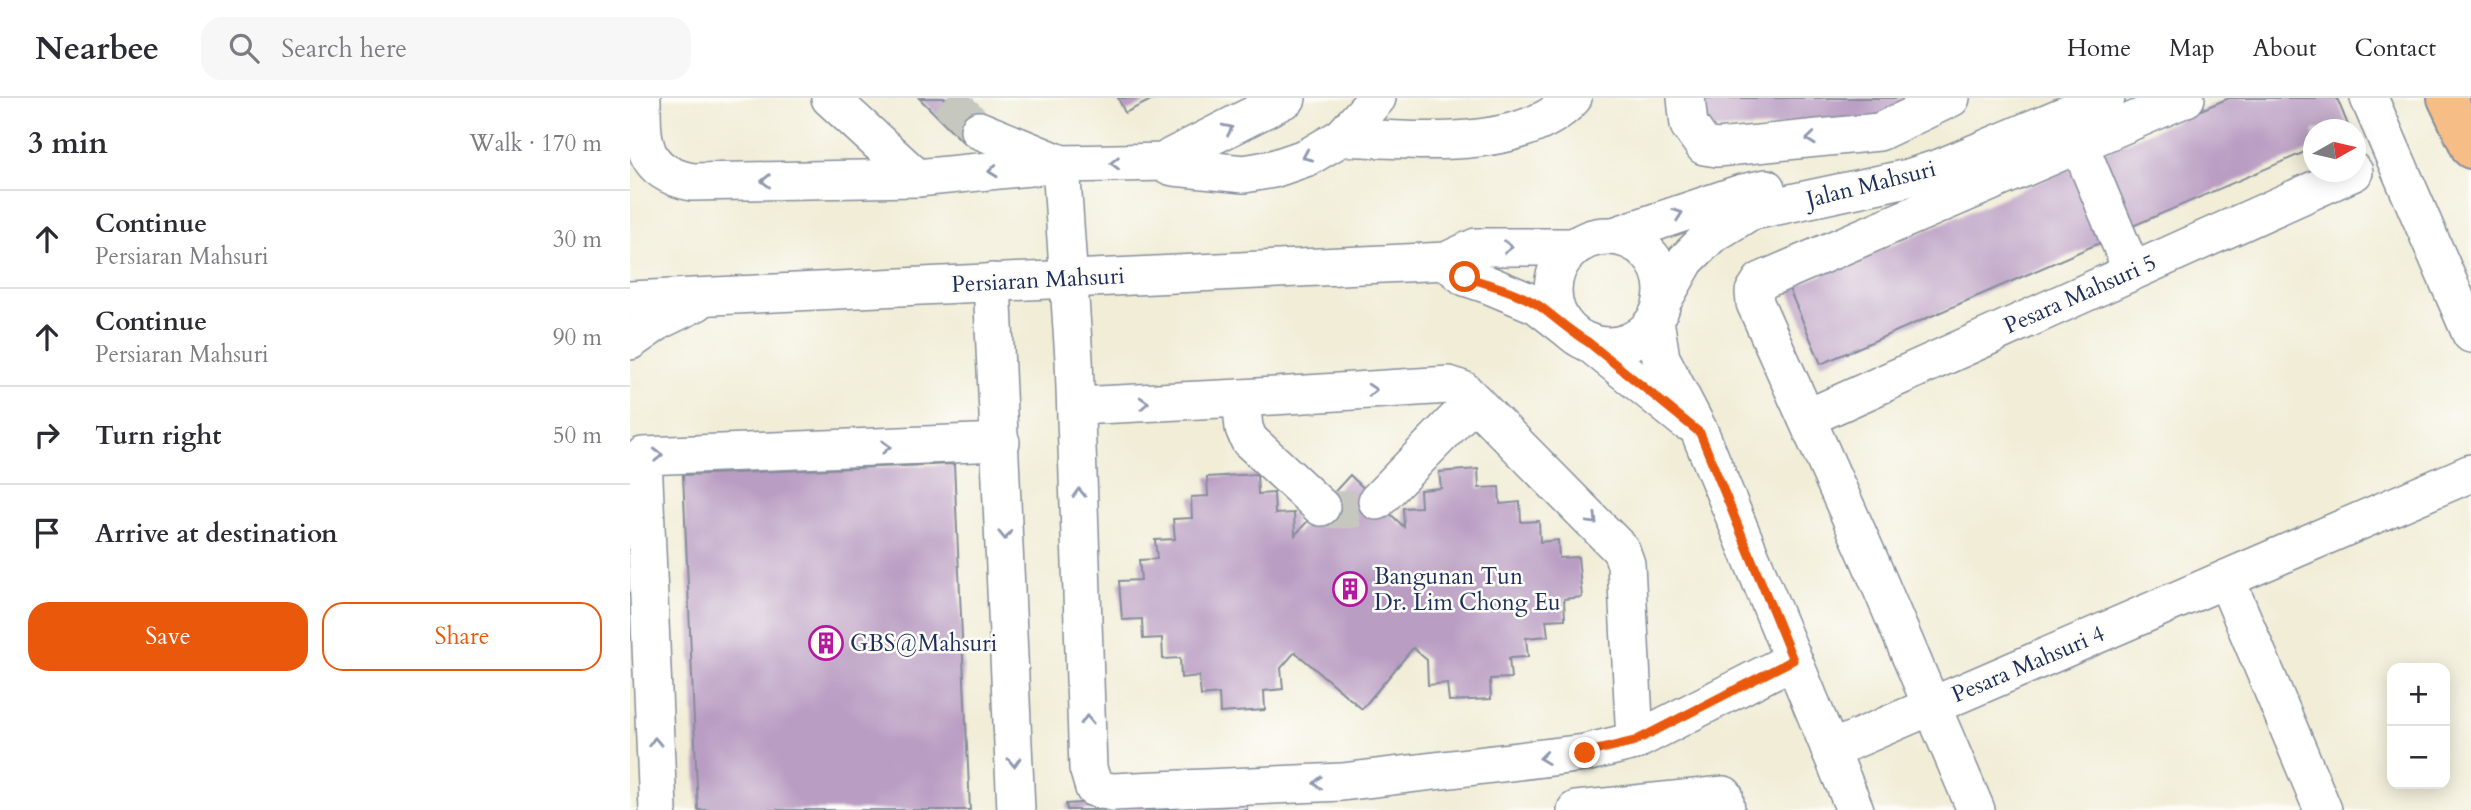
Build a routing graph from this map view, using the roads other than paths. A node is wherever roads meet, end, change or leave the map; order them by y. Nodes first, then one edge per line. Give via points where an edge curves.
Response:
1 (642, 98) edge
2 (830, 98) edge
3 (1287, 98) edge
4 (1377, 98) edge
5 (1573, 98) edge
6 (1686, 98) edge
7 (2053, 98) edge
8 (2106, 98) edge
9 (2186, 98) edge
10 (2370, 98) edge
11 (2447, 98) edge
12 (1932, 102) edge
13 (979, 130) tunnel mouth
14 (1342, 137) junction
15 (2079, 144) junction
16 (1934, 148) junction
17 (2471, 149) edge
18 (2394, 153) junction
19 (1169, 162) junction
20 (1061, 164) junction
21 (2366, 166) edge
22 (917, 178) junction
23 (2330, 182) edge
24 (1746, 202) junction
25 (1614, 236) junction
26 (1573, 247) junction
27 (1447, 261) junction
28 (2132, 271) junction
29 (1069, 278) junction
30 (630, 280) edge
31 (992, 282) junction
32 (707, 297) junction
33 (630, 300) edge
34 (1658, 311) junction
35 (2471, 334) edge
36 (1581, 338) junction
37 (630, 341) edge
38 (1241, 398) junction
39 (1474, 401) junction
40 (1076, 406) junction
41 (1807, 418) junction
42 (1700, 433) junction
43 (1001, 442) junction
44 (2471, 473) edge
45 (1377, 501) tunnel mouth
46 (1321, 507) tunnel mouth
47 (2226, 579) junction
48 (1793, 660) junction
49 (1932, 705) junction
50 (1635, 741) junction
51 (1830, 750) junction
52 (658, 810) edge
53 (1016, 810) edge
54 (1576, 810) edge
55 (1726, 810) edge
56 (1855, 810) edge
57 (1976, 810) edge
58 (2323, 810) edge

22 -> 1 street via 675,179 662,173 644,146
2 - 22 street
19 -> 3 street
4 - 14 street
5 - 14 street via 1537,124 1499,135 1442,141
12 -> 6 street via 1879,132 1717,148 1704,146 1689,125
7 - 16 street, Jalan Mahsuri
8 - 24 street, Jalan Mahsuri via 1919,175
9 - 15 street
10 - 18 street
11 - 17 main road
12 - 16 street
13 - 20 street
14 -> 19 street via 1308,157 1244,174 1174,167
15 - 28 street
15 - 41 street via 1761,281 1754,292 1755,303
16 - 24 street, Jalan Mahsuri
18 - 21 street, Pesara Mahsuri 5
18 - 35 street
19 -> 20 street
20 -> 22 street
20 - 29 street
23 - 28 street, Pesara Mahsuri 5
25 -> 24 street
24 - 34 street via 1686,260
25 - 26 street via 1600,236
25 - 34 street via 1647,251 1657,267 1663,284
27 -> 26 street, Persiaran Mahsuri via 1476,247
26 - 36 street via 1555,275 1553,291 1559,314
27 - 29 street, Persiaran Mahsuri
27 - 36 street via 1465,277 1537,305
28 - 41 street, Pesara Mahsuri 5
29 - 31 street, Persiaran Mahsuri
29 - 40 street
30 - 32 street
31 - 32 street, Persiaran Mahsuri
31 - 43 street
32 - 33 street, Persiaran Mahsuri
32 - 37 street
34 - 36 street via 1645,331 1618,345
34 - 42 street via 1661,358
36 - 42 street
38 -> 39 street via 1449,385
40 -> 38 street
38 - 46 street via 1249,440
39 - 45 street
39 -> 50 street via 1621,550 1626,564
50 -> 40 street via 1585,753 1342,782 1112,792 1094,788 1088,768
41 - 49 street
42 - 48 street
52 -> 43 street via 643,456
43 -> 53 street
44 - 47 street, Pesara Mahsuri 4
47 - 49 street, Pesara Mahsuri 4
47 - 58 street
48 - 50 street
48 - 51 street
49 - 51 street, Pesara Mahsuri 4
49 - 57 street
51 - 56 street
54 - 55 street via 1724,795

